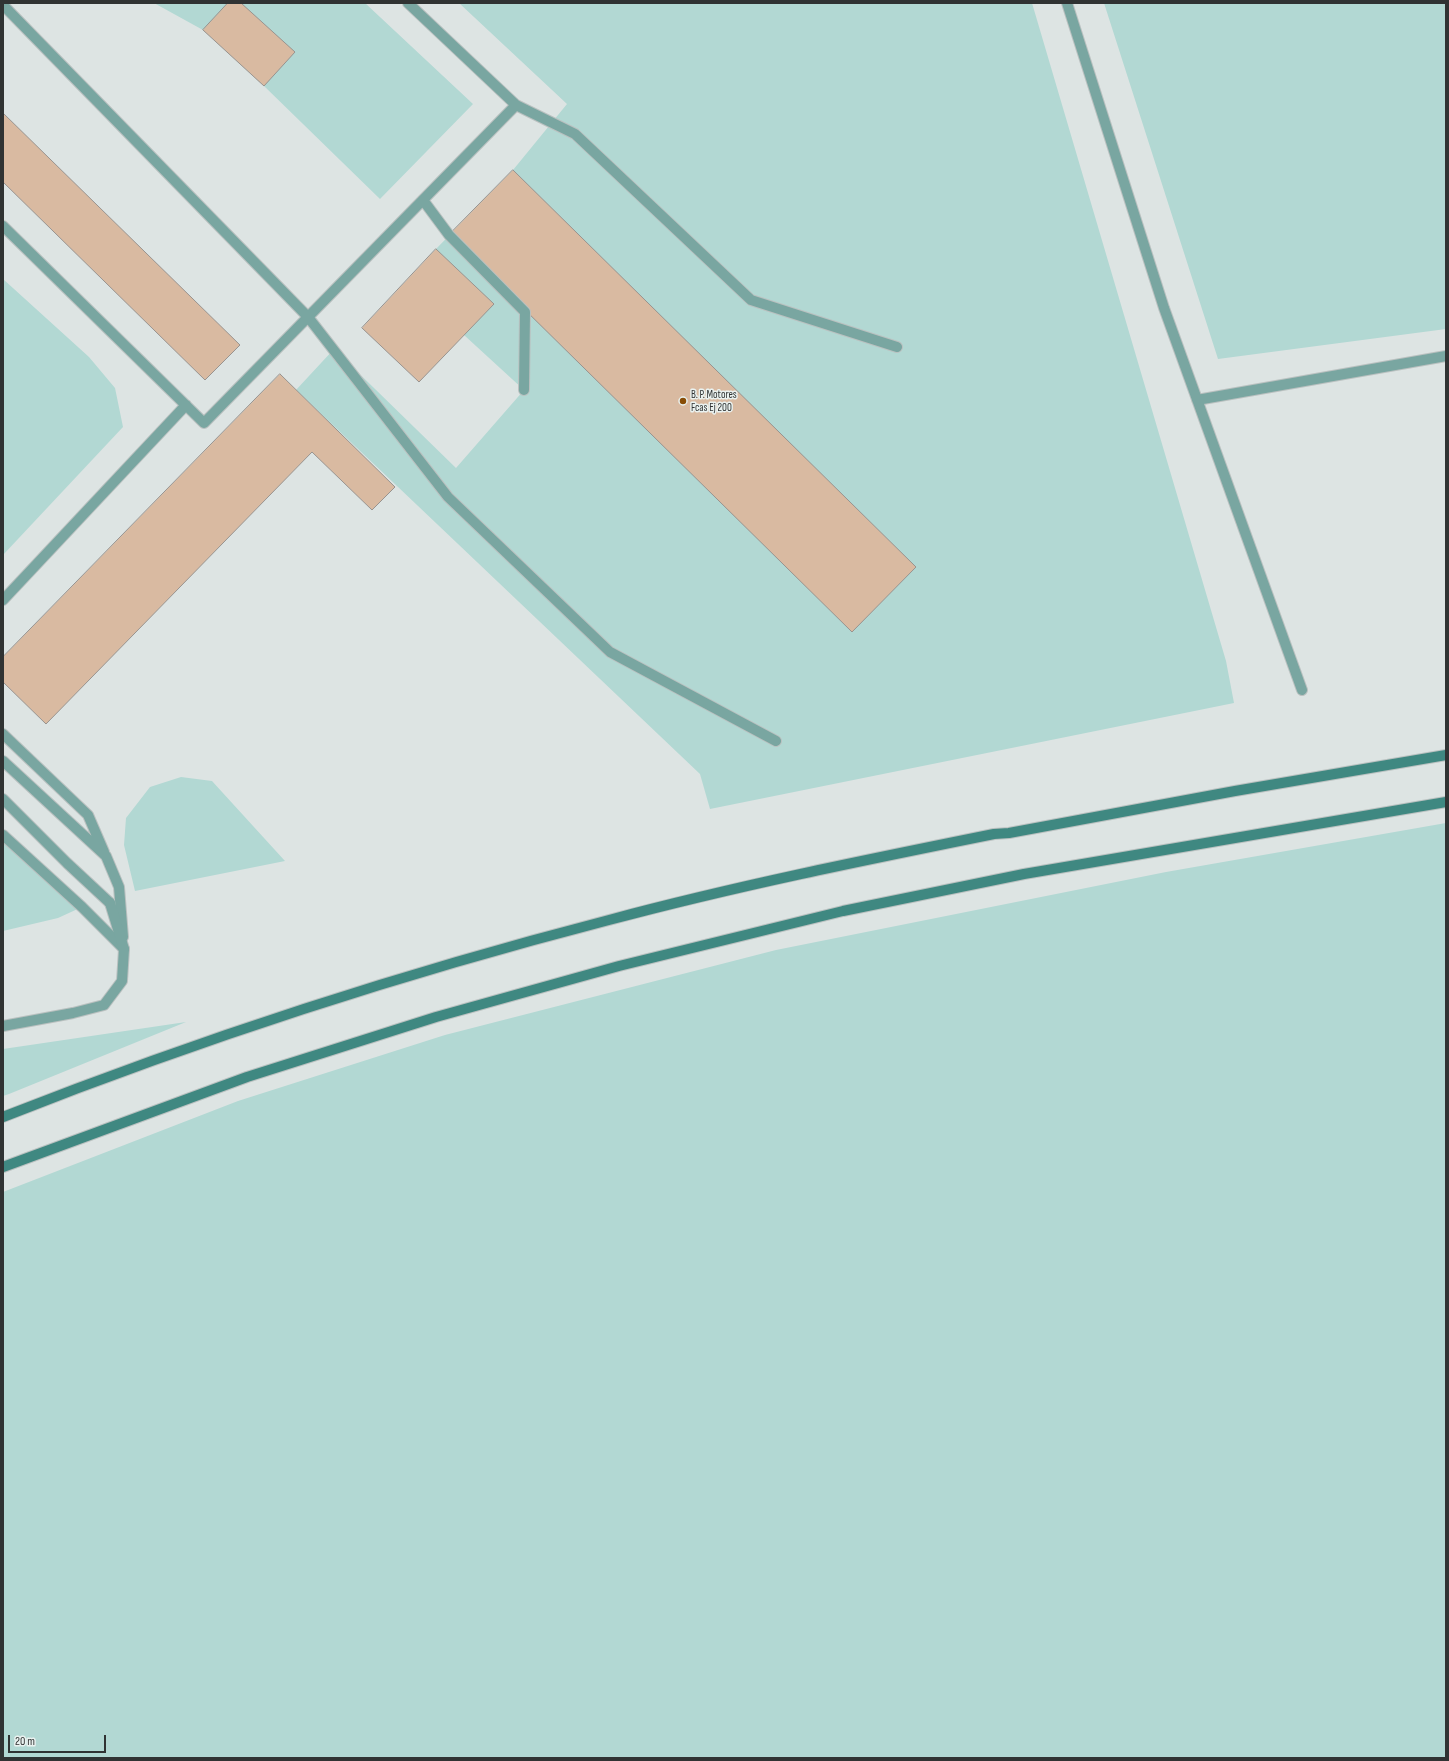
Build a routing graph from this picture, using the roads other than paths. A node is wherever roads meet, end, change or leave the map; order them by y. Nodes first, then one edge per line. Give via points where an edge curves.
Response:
1 (408, 3) edge
2 (1067, 3) edge
3 (3, 5) edge
4 (516, 105) junction
5 (423, 200) junction
6 (3, 226) edge
7 (308, 317) junction
8 (897, 347) dead end
9 (1446, 356) edge
10 (524, 390) dead end
11 (1197, 400) junction
12 (186, 405) junction
13 (3, 600) edge
14 (1302, 690) dead end
15 (3, 734) edge
16 (776, 741) dead end
17 (1446, 755) edge
18 (3, 761) edge
19 (3, 799) edge
20 (1446, 802) edge
21 (3, 835) edge
22 (106, 856) junction
23 (124, 949) junction
24 (3, 1026) edge
25 (3, 1117) edge
26 (3, 1167) edge

1 - 4 street
2 - 11 street via 1164,308
3 - 7 street
4 - 5 street
4 - 8 street via 575,134 751,300
5 - 7 street
5 - 10 street via 449,235 525,312
6 - 12 street
7 - 12 street via 204,423
7 - 16 street via 448,497 610,652
9 - 11 street
11 - 14 street
12 - 13 street
15 - 22 street via 88,815
17 - 25 main road via 994,834 827,867 610,919 424,972 226,1034
18 - 22 street
19 - 23 street via 110,903
20 - 26 main road via 1024,874 843,911 619,966 436,1017 247,1077
21 - 23 street
22 - 23 street via 119,887
23 - 24 street via 122,981 104,1004 73,1013

